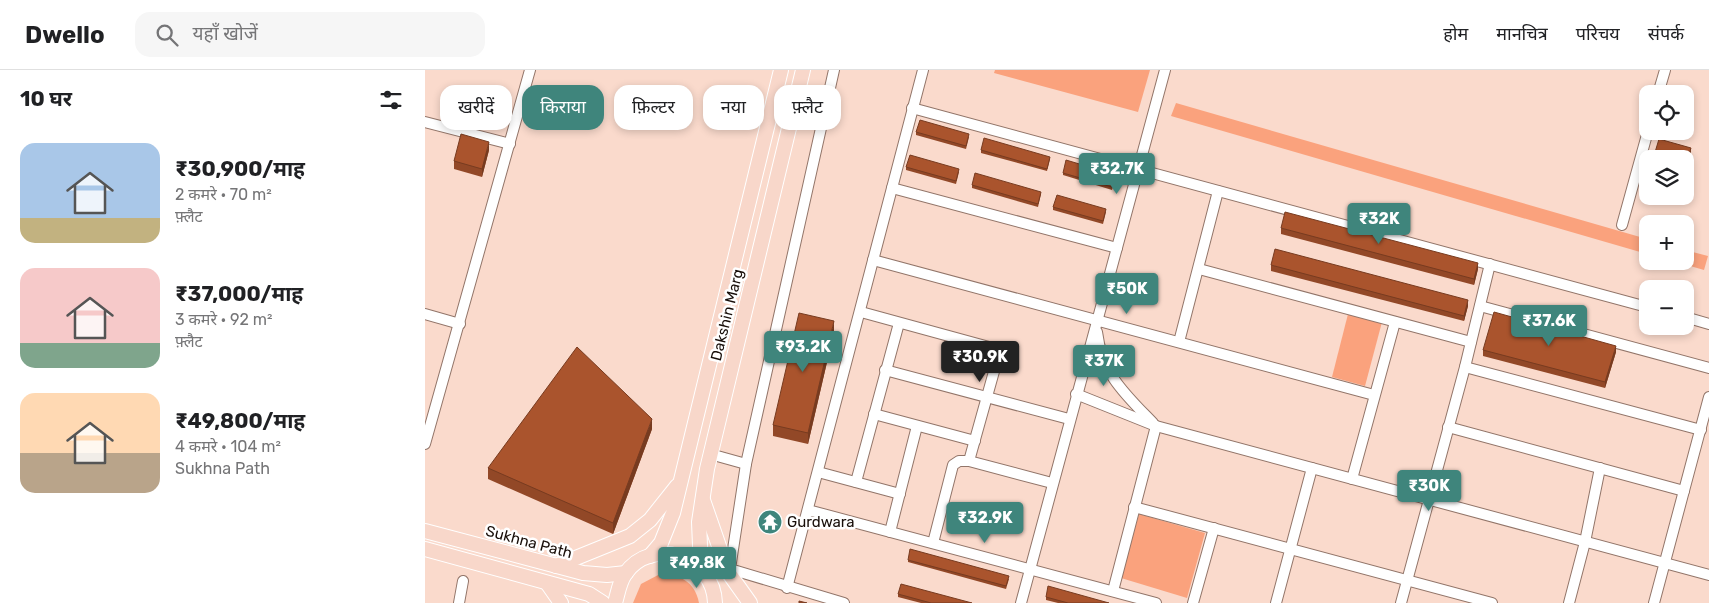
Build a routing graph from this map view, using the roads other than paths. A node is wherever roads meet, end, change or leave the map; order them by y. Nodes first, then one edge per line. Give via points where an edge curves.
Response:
1 (530, 70) edge
2 (781, 70) edge
3 (803, 70) edge
4 (835, 70) edge
5 (923, 70) edge
6 (1165, 70) edge
7 (1665, 70) edge
8 (1661, 85) edge
9 (912, 108) junction
10 (425, 122) edge
11 (1646, 140) edge
12 (510, 144) junction
13 (1137, 169) junction
14 (892, 188) junction
15 (1218, 191) junction
16 (1622, 225) dead end
17 (1117, 248) junction
18 (873, 260) junction
19 (1490, 264) junction
20 (1199, 269) junction
21 (1639, 305) edge
22 (1480, 306) junction
23 (861, 312) junction
24 (425, 314) edge
25 (1694, 320) edge
26 (899, 322) junction
27 (1395, 322) junction
28 (1097, 323) junction
29 (460, 324) junction
30 (1709, 324) edge
31 (1179, 342) junction
32 (1471, 342) junction
33 (1465, 366) junction
34 (1709, 368) edge
35 (885, 370) junction
36 (1076, 394) junction
37 (1374, 395) junction
38 (987, 397) junction
39 (1709, 397) edge
40 (874, 414) junction
41 (1069, 419) junction
42 (917, 426) junction
43 (1156, 426) junction
44 (1448, 427) junction
45 (1701, 430) junction
46 (975, 441) junction
47 (425, 444) edge
48 (710, 454) junction
49 (969, 461) junction
50 (746, 464) junction
51 (1312, 468) junction
52 (1601, 468) junction
53 (818, 472) junction
54 (1352, 479) junction
55 (681, 482) junction
56 (856, 482) junction
57 (1053, 483) junction
58 (1684, 491) junction
59 (900, 494) junction
60 (702, 497) junction
61 (1429, 500) junction
62 (1135, 507) junction
63 (808, 510) junction
64 (1213, 528) junction
65 (425, 531) edge
66 (890, 532) junction
67 (1585, 542) junction
68 (933, 543) junction
69 (425, 549) edge
70 (1291, 549) junction
71 (650, 556) junction
72 (1664, 563) junction
73 (556, 566) junction
74 (701, 569) junction
75 (1030, 569) junction
76 (626, 573) junction
77 (1709, 575) edge
78 (1407, 580) junction
79 (463, 581) dead end
80 (547, 583) junction
81 (787, 588) junction
82 (1113, 591) junction
83 (718, 601) edge
84 (459, 603) edge
85 (561, 603) edge
86 (603, 603) edge
87 (615, 603) edge
88 (750, 603) edge
89 (844, 603) edge
90 (1021, 603) edge
91 (1156, 603) edge
92 (1193, 603) edge
93 (1276, 603) edge
94 (1401, 603) edge
95 (1492, 603) edge
96 (1569, 603) edge
97 (1654, 603) edge

1 - 12 street
2 - 55 main road, Dakshin Marg
3 - 48 main road, Dakshin Marg
4 - 50 street
5 - 9 street
6 - 13 street
7 - 8 street
9 - 13 street
9 - 14 street
10 - 12 street
11 - 16 street
12 - 29 street
13 - 15 street
13 - 17 street
14 - 17 street
14 - 18 street
15 - 19 street
15 - 20 street
17 - 28 street
18 - 23 street
18 - 28 street
19 - 21 street
19 - 22 street
20 - 27 street
20 - 31 street
22 - 32 street
22 - 34 street
23 - 26 street
23 - 53 street
24 - 29 street
25 - 30 street
26 - 35 street
26 - 38 street via 1001,350
27 - 32 street
27 - 37 street
28 - 31 street
28 - 36 street
28 - 43 street via 1099,352 1111,376
29 - 47 street
31 - 37 street
32 - 33 street
33 - 44 street
33 - 45 street
35 - 38 street
35 - 40 street
36 - 41 street
36 - 43 street
37 - 54 street
38 - 41 street
38 - 46 street
39 - 45 street
40 - 42 street
40 - 56 street
41 - 57 street
42 - 46 street
42 - 59 street
43 - 51 street
43 - 62 street
44 - 52 street
44 - 61 street
45 - 58 street
46 - 49 street
48 - 50 street
48 - 60 main road, Dakshin Marg
49 - 57 street
49 - 68 street via 953,465
50 - 81 street via 730,569
51 - 54 street
51 - 70 street
52 - 58 street
52 - 67 street
53 - 56 street
53 - 63 street
54 - 61 street
55 - 71 main road, Dakshin Marg via 661,543
55 - 73 main road via 649,520 630,536
56 - 59 street
57 - 75 street
58 - 72 street
59 - 66 street
60 - 74 main road, Dakshin Marg via 699,522
60 - 88 main road via 728,572
61 - 67 street
61 - 78 street
62 - 64 street
62 - 82 street
63 - 66 street
63 - 81 street
64 - 70 street
64 - 92 street
65 - 73 main road, Sukhna Path
66 - 68 street
67 - 72 street
67 - 96 street
68 - 75 street
69 - 80 main road
70 - 78 street
70 - 93 street
71 - 74 main road via 670,554
71 - 76 main road
72 - 77 street
72 - 97 street
73 - 76 main road, Sukhna Path via 583,573
74 - 83 main road
75 - 82 street
75 - 90 street
76 - 87 main road via 620,582
78 - 94 street
78 - 95 street
79 - 84 street
80 - 85 main road
80 - 86 main road via 589,594
81 - 89 street
82 - 91 street

